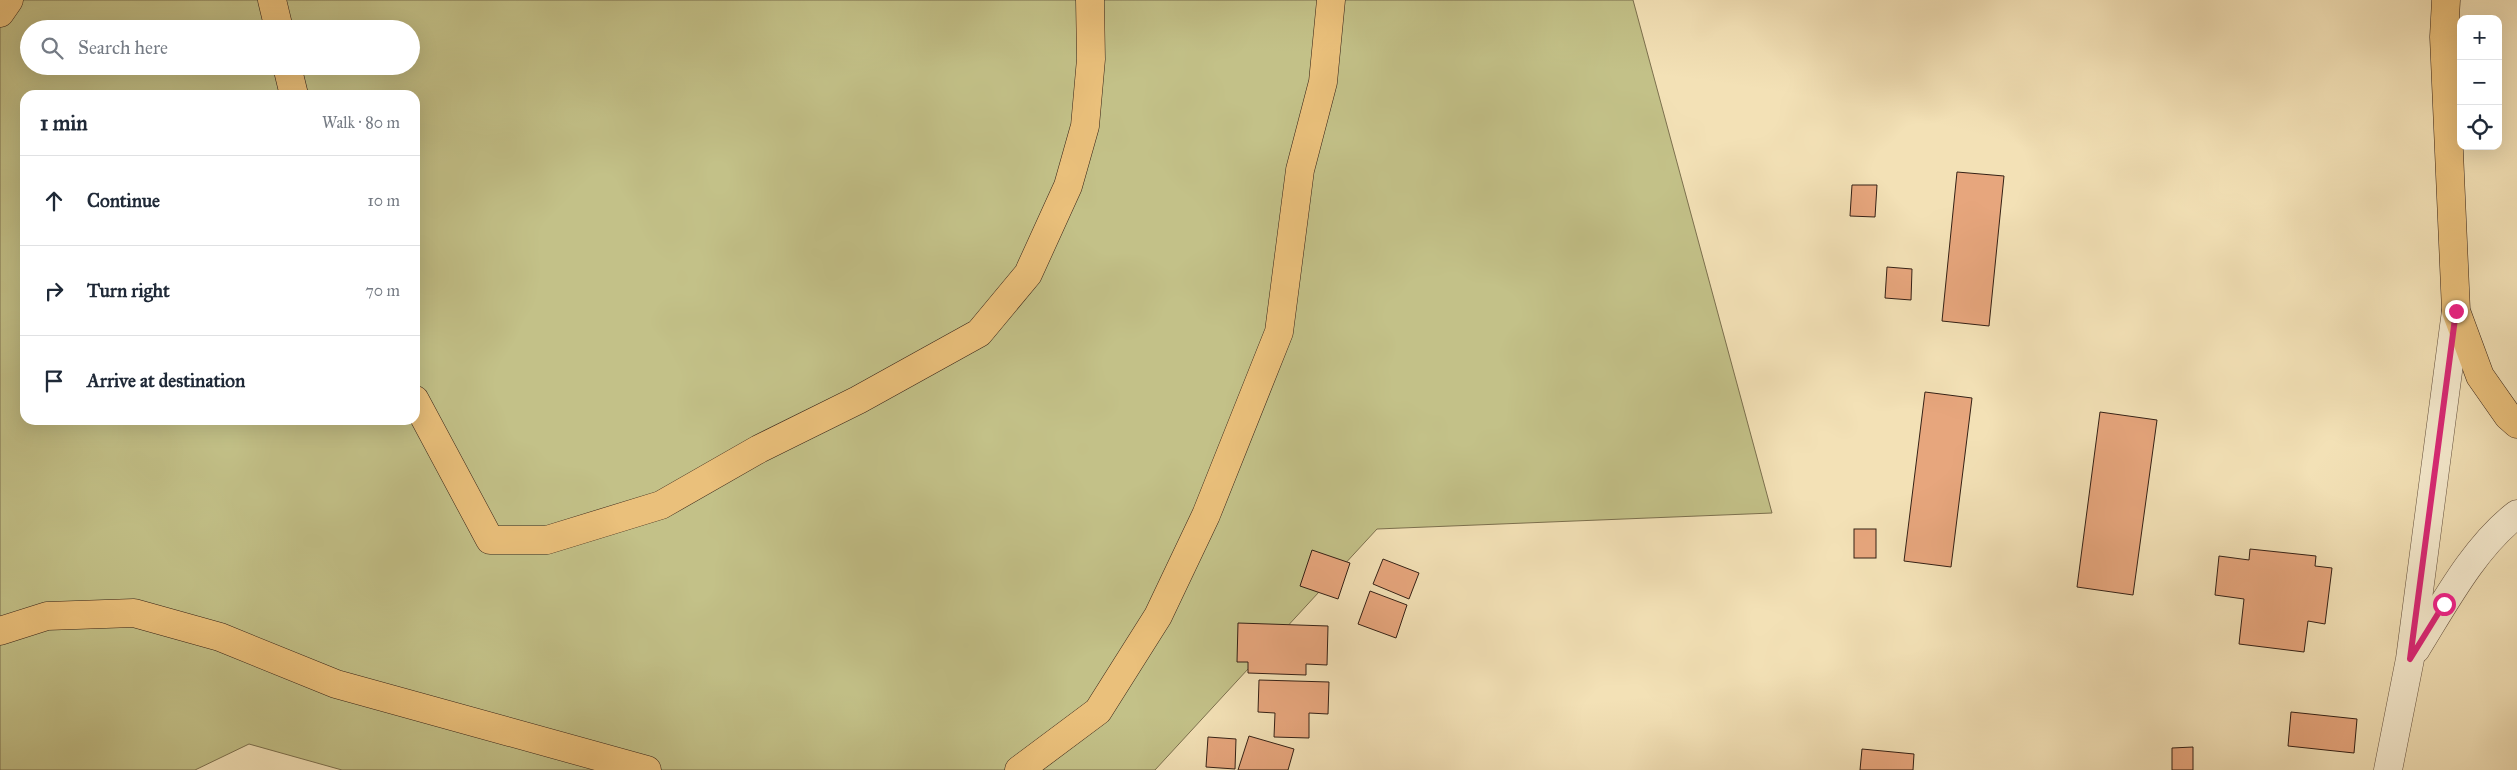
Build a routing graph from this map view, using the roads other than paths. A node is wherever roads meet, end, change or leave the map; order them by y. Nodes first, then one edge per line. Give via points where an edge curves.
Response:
1 (9, 0) edge
2 (272, 0) edge
3 (1090, 0) edge
4 (1331, 0) edge
5 (2446, 0) edge
6 (0, 13) edge
7 (277, 20) edge
8 (289, 75) edge
9 (293, 90) edge
10 (2456, 311) junction
11 (420, 409) edge
12 (2517, 424) edge
13 (2517, 514) edge
14 (0, 631) edge
15 (2410, 659) junction
16 (647, 770) edge
17 (1019, 770) edge
18 (2388, 770) edge

1 - 6 highway
2 - 7 highway
3 - 11 highway via 1091,59 1085,126 1068,186 1028,274 979,333 858,400 759,449 661,505 548,540 490,540
4 - 17 highway via 1322,82 1300,170 1280,332 1209,506 1158,616 1098,711
5 - 10 highway via 2444,37
8 - 9 highway
10 - 12 highway via 2480,376
10 - 15 street
13 - 15 street via 2499,528 2452,590
14 - 16 highway via 47,616 134,613 220,637 336,684
15 - 18 street

